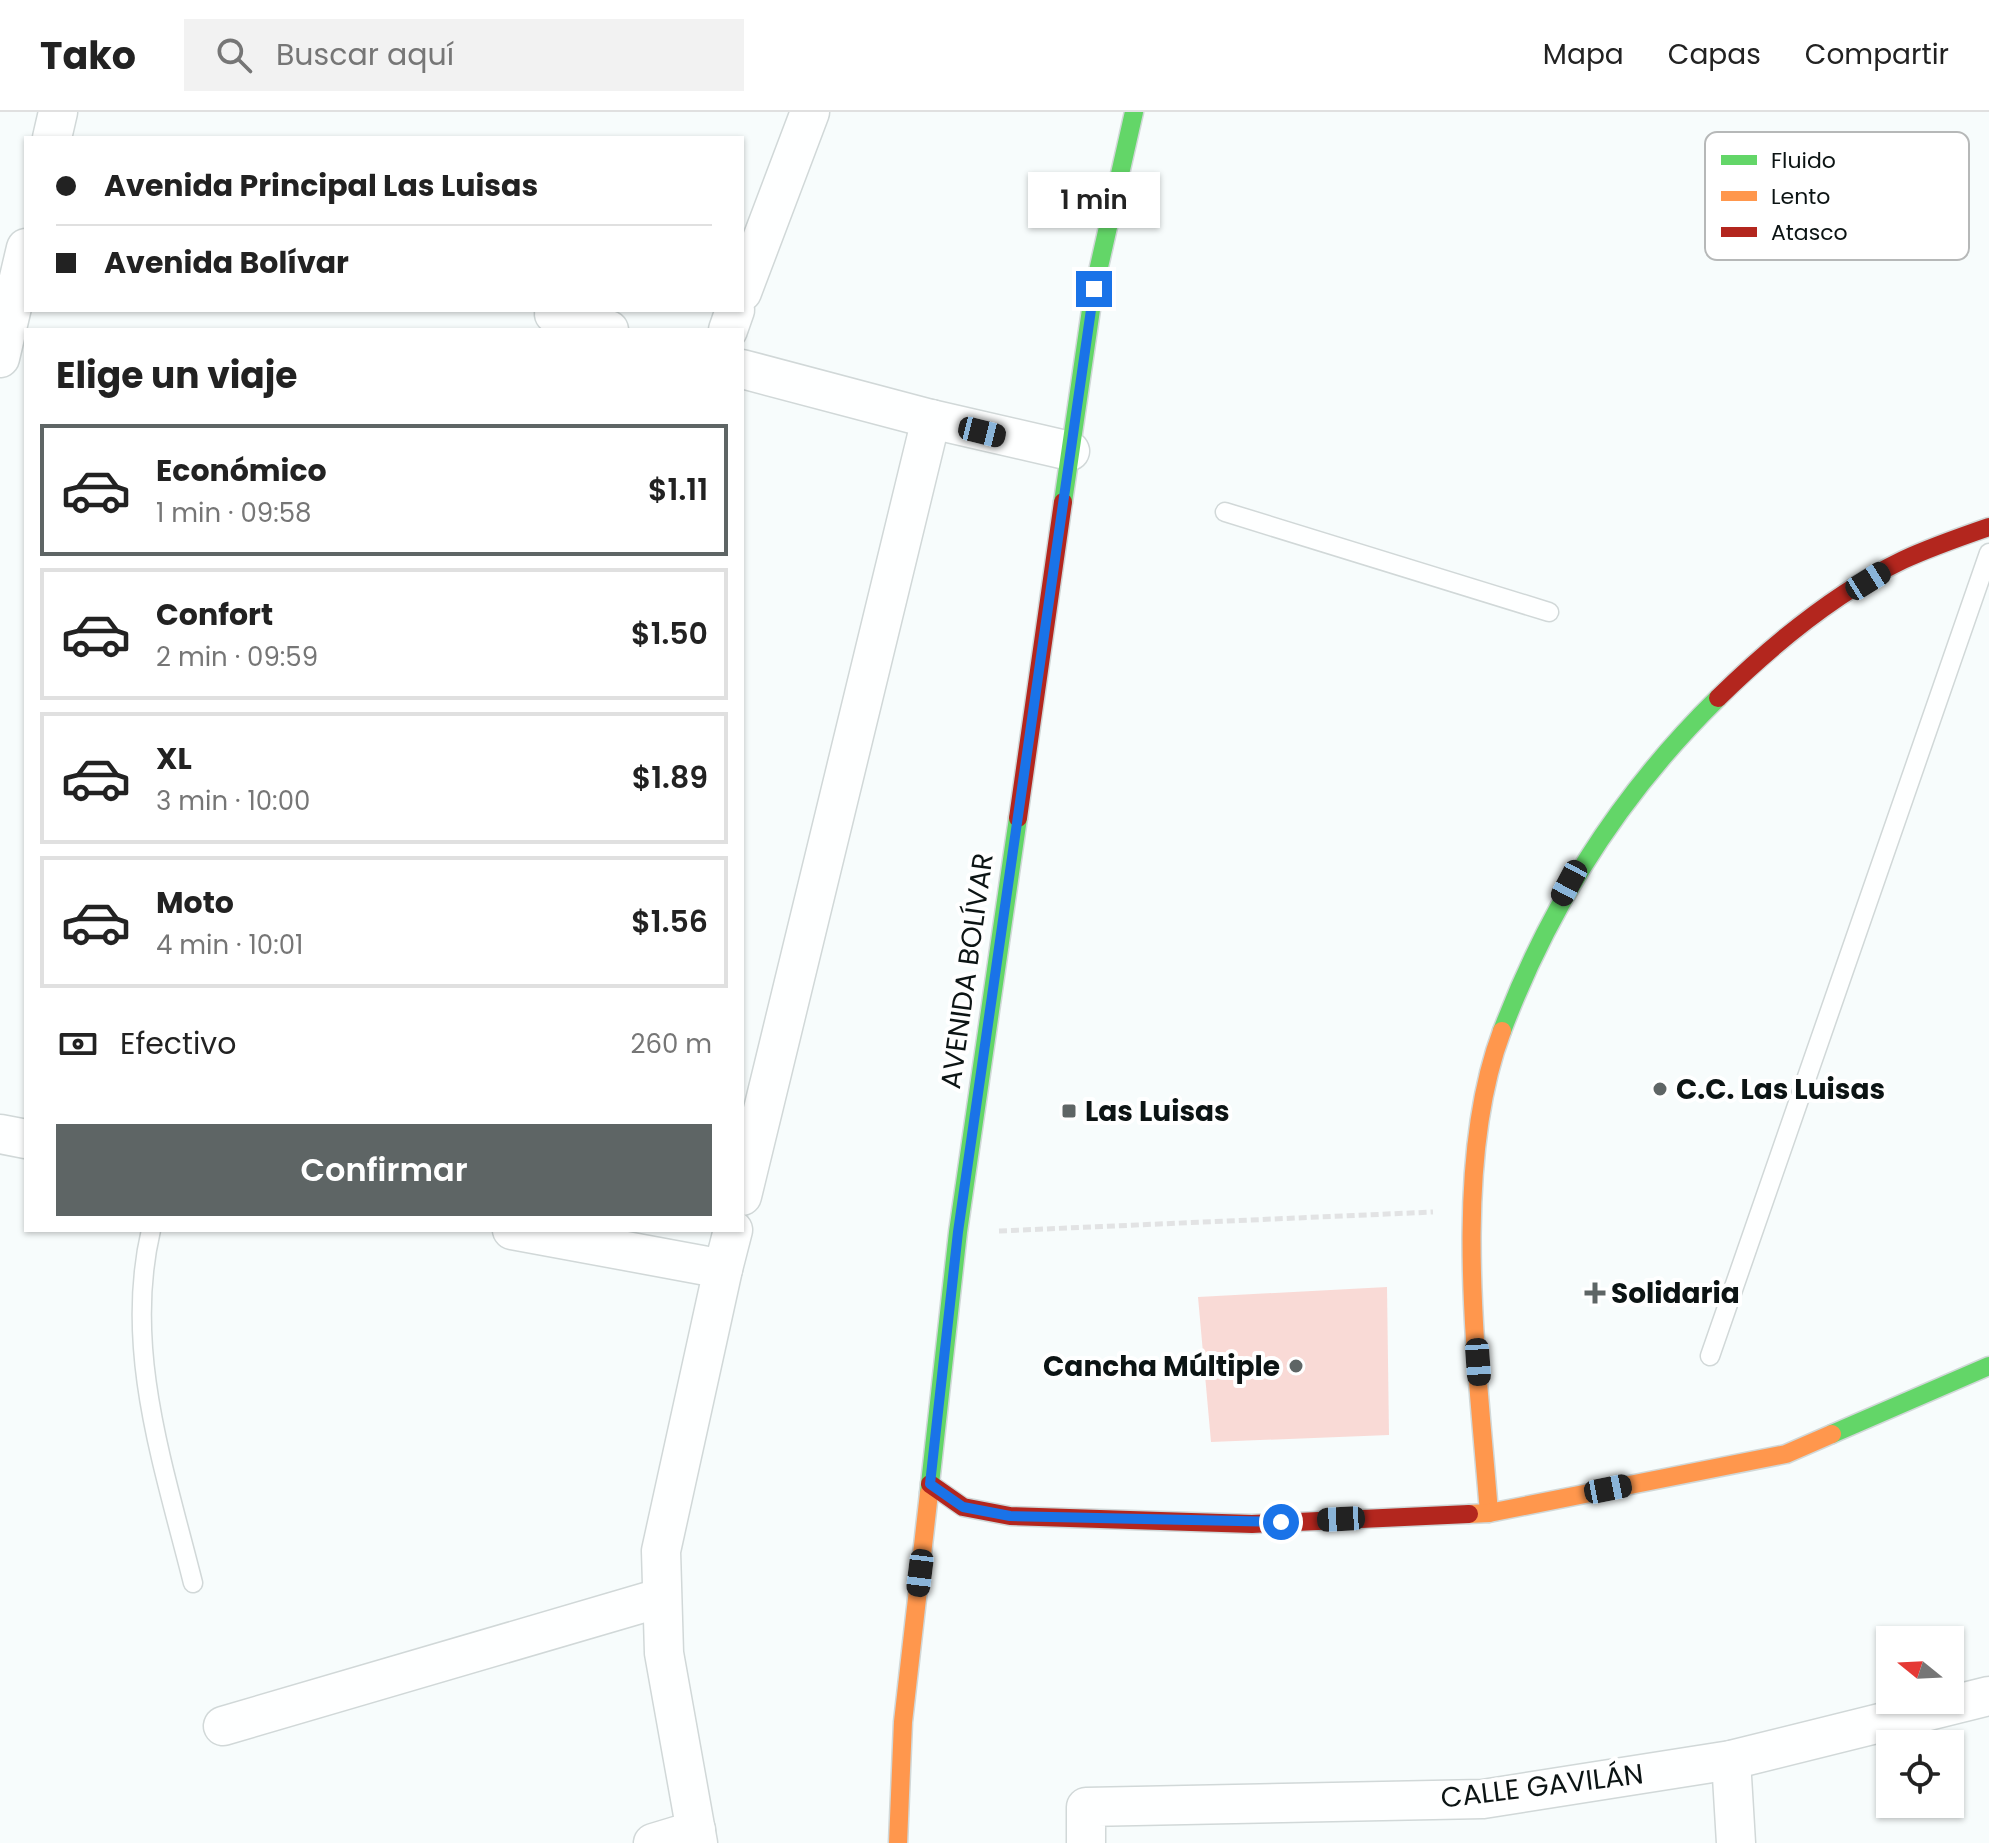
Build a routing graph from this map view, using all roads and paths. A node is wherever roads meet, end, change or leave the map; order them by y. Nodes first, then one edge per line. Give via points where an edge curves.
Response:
1 (58, 112) edge
2 (810, 112) edge
3 (1134, 112) edge
4 (52, 136) edge
5 (24, 256) edge
6 (744, 287) edge
7 (554, 314) dead end
8 (602, 328) edge
9 (0, 358) edge
10 (744, 370) edge
11 (931, 419) junction
12 (1070, 451) junction
13 (1225, 512) dead end
14 (1989, 527) edge
15 (1989, 553) edge
16 (1549, 612) dead end
17 (0, 1134) edge
18 (24, 1139) edge
19 (744, 1188) edge
20 (1474, 1211) junction
21 (151, 1232) edge
22 (523, 1232) edge
23 (732, 1232) edge
24 (958, 1232) junction
25 (723, 1269) junction
26 (1710, 1356) dead end
27 (1989, 1366) edge
28 (930, 1484) junction
29 (1489, 1513) junction
30 (193, 1583) dead end
31 (660, 1598) junction
32 (1989, 1696) edge
33 (223, 1726) dead end
34 (1731, 1760) junction
35 (1086, 1825) edge
36 (697, 1836) edge
37 (653, 1843) edge
38 (898, 1843) edge
39 (1736, 1843) edge

1 - 4 street
2 - 6 street
3 - 12 street, AVENIDA BOLÍVAR via 1094,289
5 - 9 street
7 - 8 street
10 - 11 street
11 - 12 street
11 - 19 street
12 - 24 street, AVENIDA BOLÍVAR
13 - 16 lane
14 - 20 street via 1894,565 1841,598 1738,679 1621,803 1532,952 1500,1041 1481,1122
15 - 26 lane
17 - 18 street
20 - 24 path
20 - 29 street via 1472,1271
21 - 30 lane via 142,1268 141,1351 159,1453
22 - 25 street
23 - 25 street
24 - 28 street, AVENIDA BOLÍVAR
25 - 31 street via 661,1551
27 - 29 street via 1786,1454
28 - 29 street via 963,1507 1010,1516 1252,1524
28 - 38 street, AVENIDA BOLÍVAR via 903,1722
31 - 33 street
31 - 36 street via 664,1653
32 - 34 street, CALLE GAVILÁN
34 - 35 street, CALLE GAVILÁN via 1483,1799
34 - 39 street
36 - 37 street

